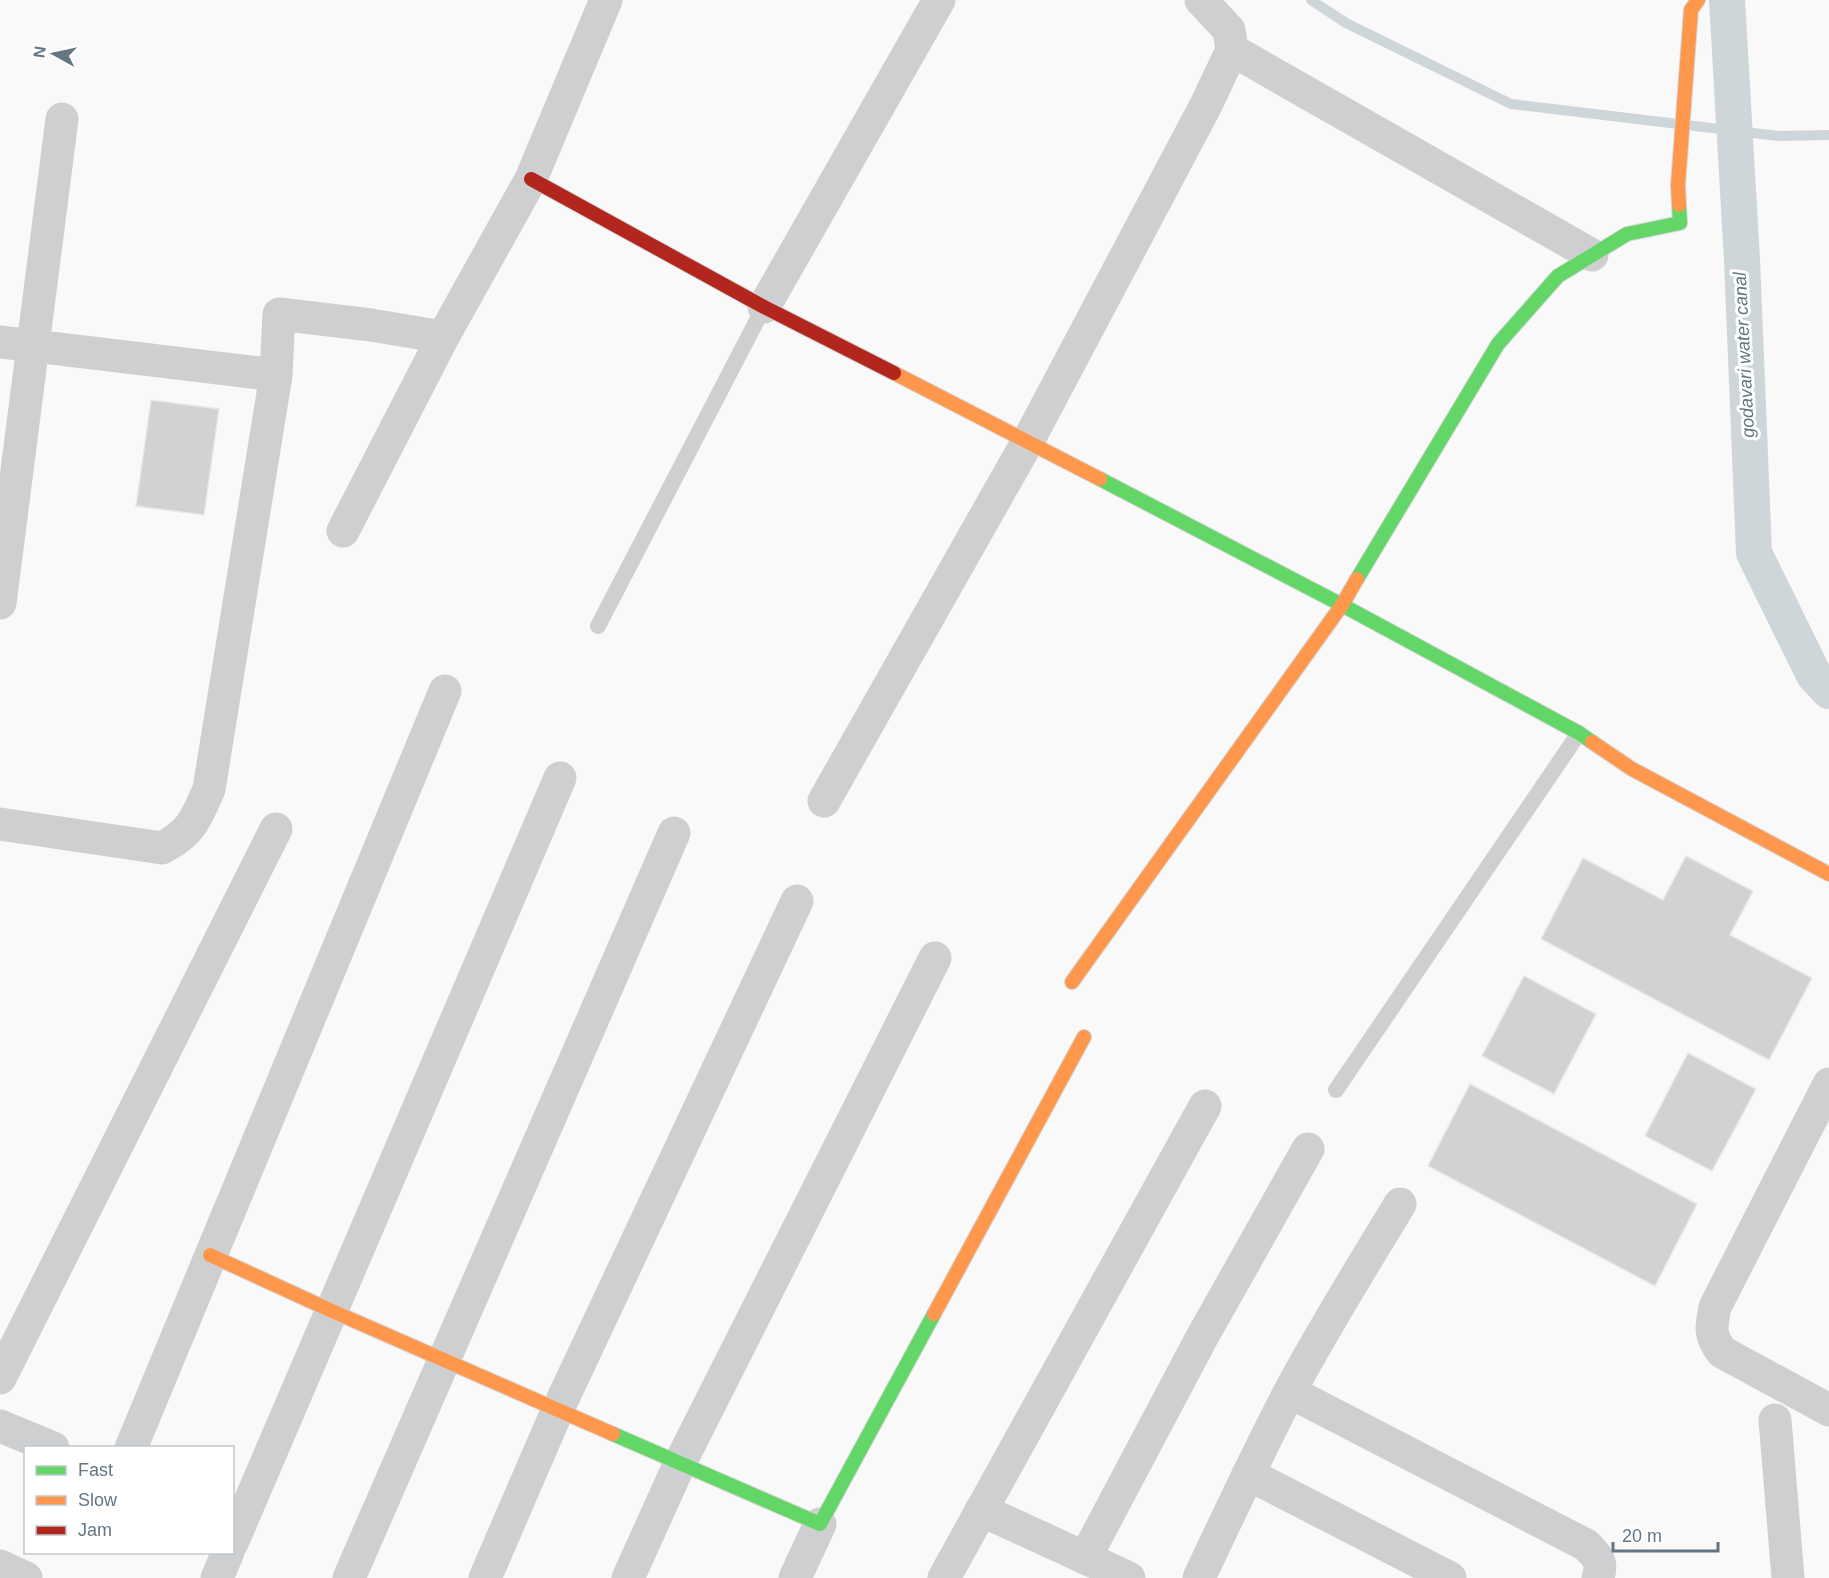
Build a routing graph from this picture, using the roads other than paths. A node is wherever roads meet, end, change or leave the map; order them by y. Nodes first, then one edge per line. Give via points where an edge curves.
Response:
1 (939, 0) edge
2 (1202, 0) edge
3 (1693, 3) edge
4 (595, 4) edge
5 (1232, 50) junction
6 (62, 119) dead end
7 (531, 179) junction
8 (1592, 255) junction
9 (764, 307) junction
10 (443, 337) junction
11 (0, 342) edge
12 (33, 346) junction
13 (276, 375) junction
14 (1028, 441) junction
15 (343, 531) dead end
16 (0, 603) edge
17 (1342, 606) junction
18 (598, 626) dead end
19 (445, 691) dead end
20 (1579, 733) junction
21 (560, 778) dead end
22 (824, 801) dead end
23 (0, 824) edge
24 (276, 829) dead end
25 (674, 832) dead end
26 (1829, 874) edge
27 (797, 901) dead end
28 (935, 958) dead end
29 (1072, 982) dead end
30 (1084, 1038) dead end
31 (1829, 1084) edge
32 (1336, 1090) dead end
33 (1205, 1106) dead end
34 (1308, 1149) dead end
35 (1400, 1204) dead end
36 (210, 1255) junction
37 (332, 1311) junction
38 (444, 1359) junction
39 (0, 1378) edge
40 (1290, 1392) junction
41 (558, 1409) junction
42 (1829, 1410) edge
43 (1775, 1420) dead end
44 (0, 1426) edge
45 (48, 1446) edge
46 (132, 1446) edge
47 (680, 1463) junction
48 (1248, 1474) junction
49 (981, 1510) junction
50 (820, 1524) junction
51 (234, 1534) edge
52 (227, 1554) edge
53 (1085, 1557) junction
54 (0, 1566) edge
55 (26, 1578) edge
56 (218, 1578) edge
57 (349, 1578) edge
58 (485, 1578) edge
59 (628, 1578) edge
60 (795, 1578) edge
61 (944, 1578) edge
62 (1129, 1578) edge
63 (1199, 1578) edge
64 (1450, 1578) edge
65 (1598, 1578) edge
66 (1788, 1578) edge

1 - 9 street
2 - 5 street via 1229,30
3 - 8 street via 1678,185 1680,223 1627,234
4 - 7 street
5 - 8 street
5 - 14 street
6 - 12 street
7 - 9 street
7 - 10 street
8 - 17 street via 1558,276 1498,344
9 - 14 street
9 - 18 lane
10 - 13 street via 279,314
10 - 15 street
11 - 12 street
12 - 13 street
12 - 16 street
13 - 23 street via 209,789 196,819 179,838 162,848
14 - 17 street
14 - 22 street
17 - 20 street
17 - 29 street
19 - 36 street
20 - 26 street via 1632,769
20 - 32 lane
21 - 37 street
24 - 39 street
25 - 38 street
27 - 41 street
28 - 47 street
30 - 50 street
31 - 42 street via 1715,1307 1711,1325 1713,1341 1722,1352
33 - 49 street
34 - 53 street
35 - 40 street
36 - 37 street
36 - 46 street
37 - 38 street
37 - 51 street
38 - 41 street
38 - 57 street
40 - 48 street
40 - 65 street via 1586,1545 1597,1556 1601,1568
41 - 47 street
41 - 58 street
43 - 66 street
44 - 45 street
47 - 50 street
47 - 59 street
48 - 63 street
48 - 64 street
49 - 53 street
49 - 61 street
50 - 60 street
52 - 56 street
53 - 62 street
54 - 55 street

